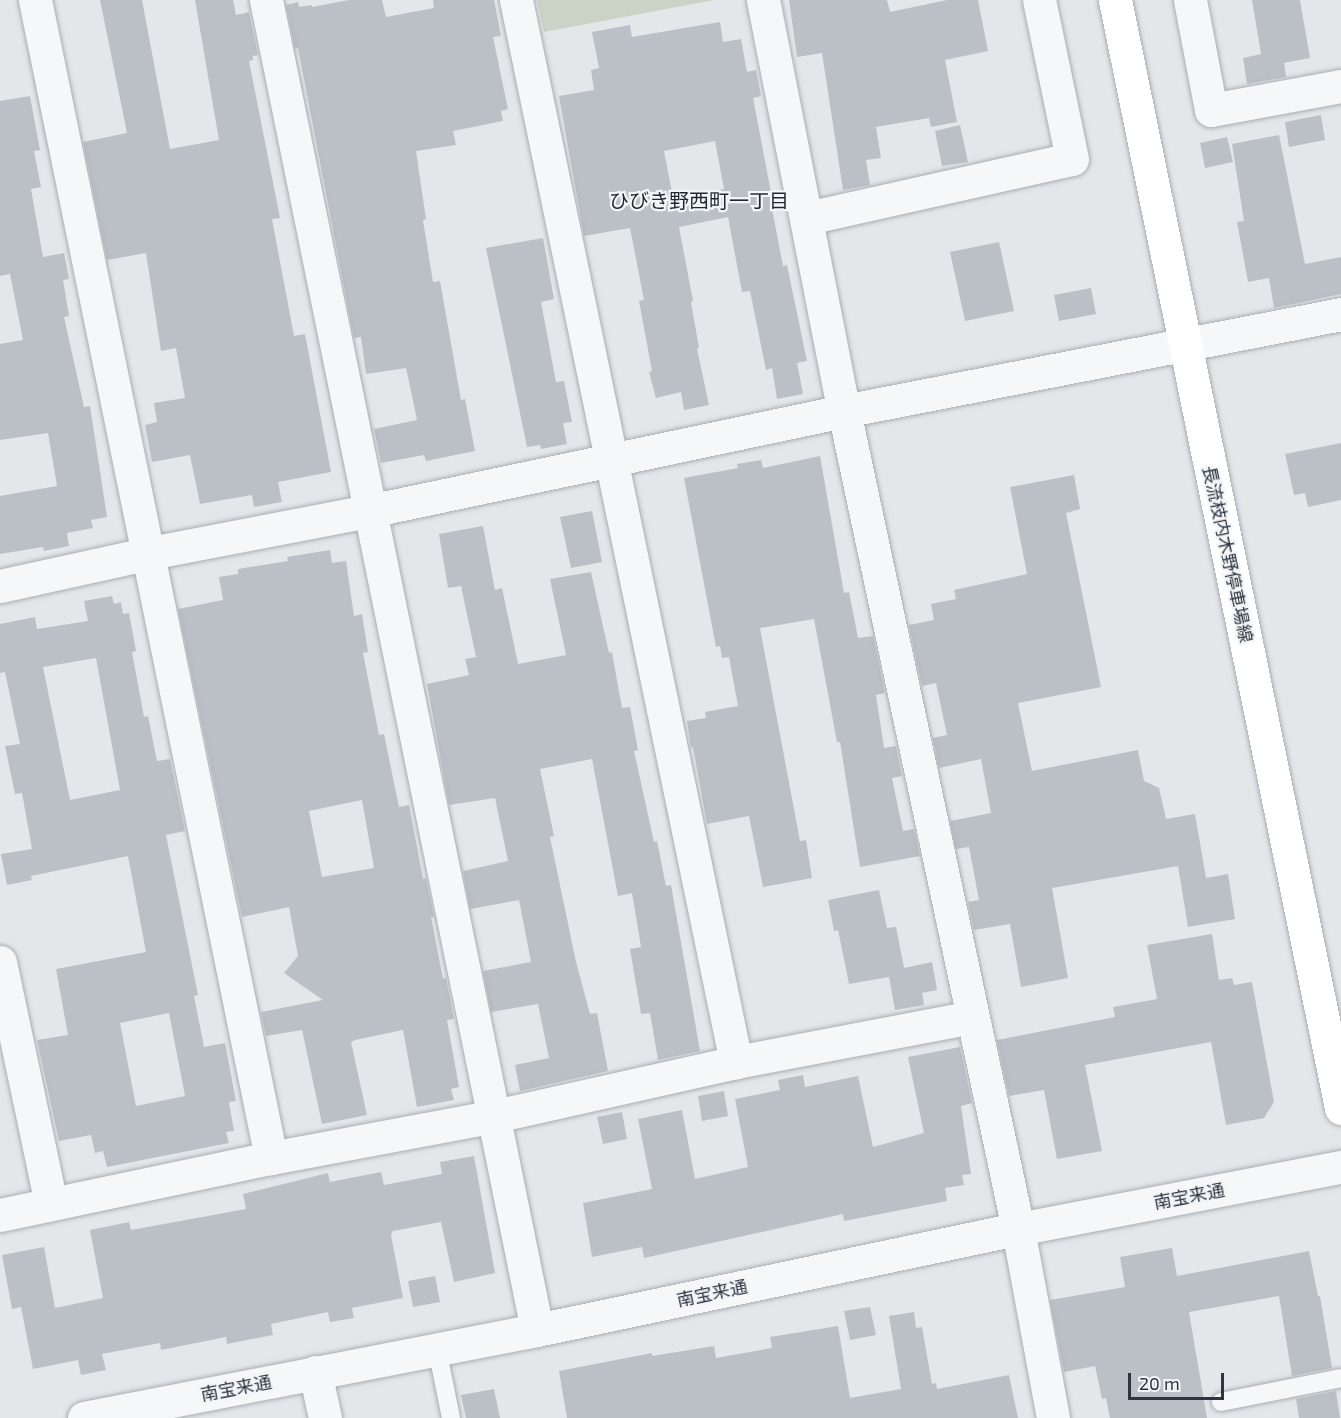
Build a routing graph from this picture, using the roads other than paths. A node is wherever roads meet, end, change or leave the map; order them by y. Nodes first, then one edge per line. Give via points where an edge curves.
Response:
1 (35, 0) edge
2 (266, 0) edge
3 (516, 0) edge
4 (763, 0) edge
5 (1040, 0) edge
6 (1115, 0) edge
7 (1190, 0) edge
8 (1341, 86) edge
9 (807, 218) junction
10 (1341, 314) edge
11 (1186, 346) junction
12 (844, 411) junction
13 (611, 460) junction
14 (369, 511) junction
15 (150, 553) junction
16 (0, 586) edge
17 (0, 962) edge
18 (972, 1017) junction
19 (736, 1062) junction
20 (1341, 1108) edge
21 (495, 1116) junction
22 (271, 1158) junction
23 (1341, 1167) edge
24 (51, 1204) junction
25 (0, 1215) edge
26 (1018, 1229) junction
27 (537, 1330) junction
28 (436, 1349) junction
29 (315, 1372) junction
30 (1341, 1378) edge
31 (1221, 1402) dead end
32 (84, 1418) edge
33 (325, 1418) edge
34 (451, 1418) edge
35 (1053, 1418) edge

1 - 15 street
2 - 14 street
3 - 13 street
4 - 9 street
5 - 9 street via 1072,159
6 - 11 main road, 長流枝内木野停車場線
7 - 8 street via 1211,110
9 - 12 street
10 - 11 street
11 - 12 street
11 - 20 main road, 長流枝内木野停車場線
12 - 13 street
12 - 18 street
13 - 14 street
13 - 19 street
14 - 15 street
14 - 21 street
15 - 16 street
15 - 22 street
17 - 24 street
18 - 19 street
18 - 26 street
19 - 21 street
21 - 22 street
21 - 27 street
22 - 24 street
23 - 26 street, 南宝来通
24 - 25 street
26 - 27 street, 南宝来通
26 - 35 street
27 - 28 street, 南宝来通
28 - 29 street, 南宝来通
28 - 34 lane
29 - 32 street, 南宝来通
29 - 33 street
30 - 31 lane

